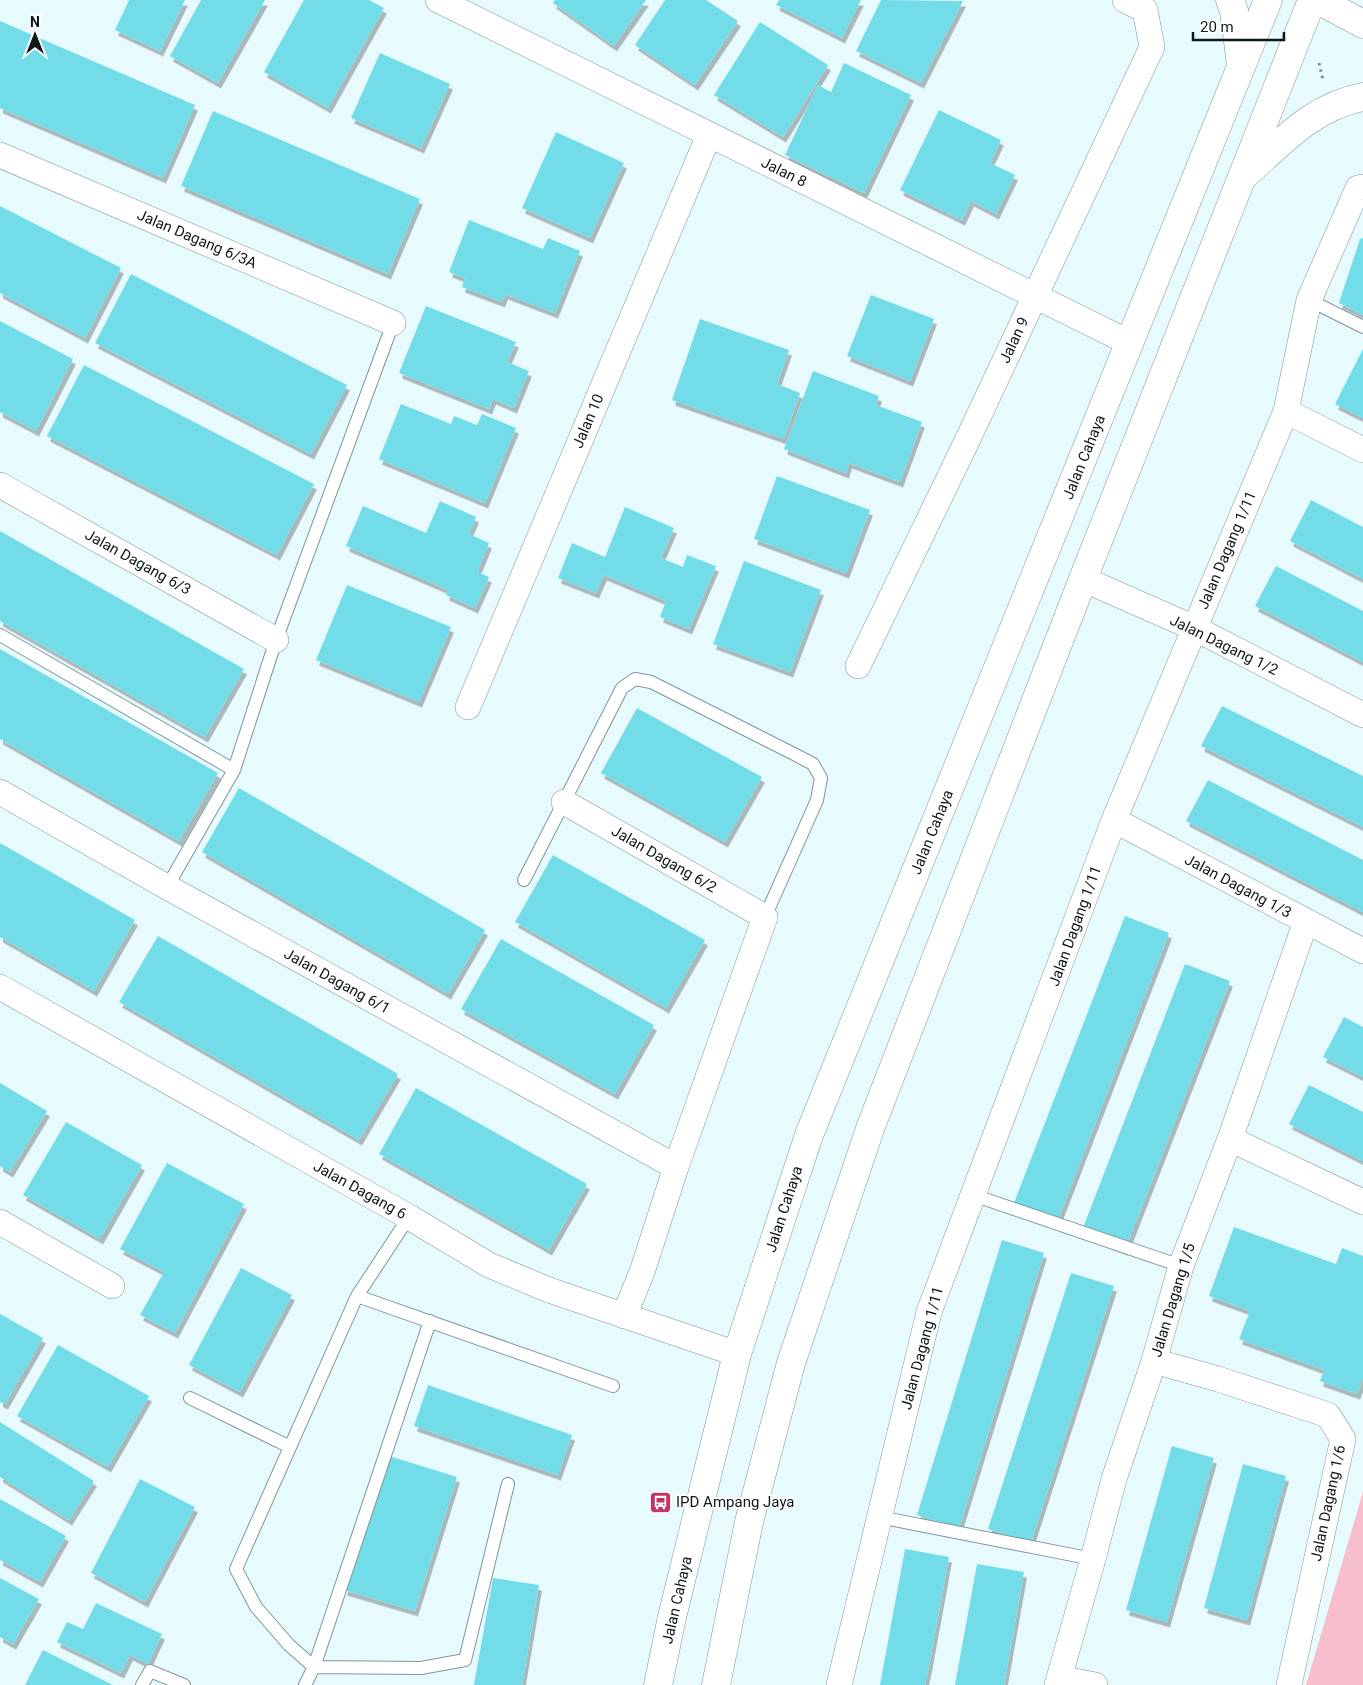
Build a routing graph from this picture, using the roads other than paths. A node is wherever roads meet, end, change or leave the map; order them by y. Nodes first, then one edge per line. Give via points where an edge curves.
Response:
1 (438, 0) edge
2 (1230, 0) edge
3 (1268, 0) edge
4 (1312, 0) edge
5 (1318, 0) edge
6 (1135, 5) edge
7 (1363, 24) edge
8 (1241, 66) junction
9 (1363, 97) edge
10 (708, 135) junction
11 (0, 155) edge
12 (1242, 178) junction
13 (1363, 186) edge
14 (1034, 296) junction
15 (1309, 300) junction
16 (393, 323) joint
17 (1363, 328) edge
18 (1130, 343) junction
19 (1286, 411) junction
20 (1363, 450) edge
21 (0, 485) edge
22 (1083, 579) junction
23 (1194, 628) junction
24 (0, 634) edge
25 (276, 640) junction
26 (858, 666) dead end
27 (468, 707) dead end
28 (1363, 715) edge
29 (234, 770) junction
30 (0, 792) edge
31 (564, 802) junction
32 (1114, 820) junction
33 (524, 880) dead end
34 (167, 887) junction
35 (765, 917) junction
36 (1306, 921) junction
37 (1363, 951) edge
38 (0, 987) edge
39 (1230, 1139) junction
40 (676, 1168) junction
41 (973, 1195) junction
42 (1363, 1202) edge
43 (408, 1217) junction
44 (0, 1222) edge
45 (1181, 1266) junction
46 (112, 1286) dead end
47 (357, 1296) junction
48 (624, 1316) junction
49 (430, 1321) junction
50 (737, 1354) junction
51 (1154, 1361) junction
52 (613, 1386) dead end
53 (190, 1398) dead end
54 (290, 1447) junction
55 (508, 1484) dead end
56 (879, 1517) junction
57 (1093, 1559) junction
58 (314, 1667) junction
59 (1058, 1682) edge
60 (142, 1685) edge
61 (184, 1685) edge
62 (305, 1685) edge
63 (658, 1685) edge
64 (716, 1685) edge
65 (839, 1685) edge
66 (1094, 1685) edge
67 (1288, 1685) edge

1 - 10 street, Jalan 8
2 - 8 main road
3 - 8 main road, Jalan Cahaya
4 - 12 main road
5 - 7 main road
6 - 14 street, Jalan 9 via 1152,47
8 - 18 main road, Jalan Cahaya
9 - 12 main road via 1327,108 1303,122
10 - 14 street, Jalan 8
10 - 27 street, Jalan 10
11 - 16 street, Jalan Dagang 6/3A
12 - 22 main road
13 - 15 street, Jalan Dagang 1/11 via 1358,188
14 - 18 street, Jalan 8
14 - 26 street, Jalan 9
15 - 17 lane
15 - 19 street, Jalan Dagang 1/11
16 - 25 lane
18 - 50 main road, Jalan Cahaya via 809,1135
19 - 20 street
19 - 23 street, Jalan Dagang 1/11
21 - 25 street, Jalan Dagang 6/3
22 - 23 street, Jalan Dagang 1/2
22 - 64 main road via 871,1126 791,1363 749,1522
23 - 28 street, Jalan Dagang 1/2
23 - 32 street, Jalan Dagang 1/11
24 - 29 lane
25 - 29 lane
29 - 34 lane
30 - 34 street, Jalan Dagang 6/1
31 - 33 lane
31 - 35 street, Jalan Dagang 6/2
31 - 35 lane via 622,688 635,679 651,682 814,764 821,778 816,800
32 - 36 street, Jalan Dagang 1/3
32 - 41 street, Jalan Dagang 1/11
34 - 40 street, Jalan Dagang 6/1
35 - 40 street
36 - 37 street, Jalan Dagang 1/3
36 - 39 street, Jalan Dagang 1/5
38 - 43 street, Jalan Dagang 6
39 - 42 street
39 - 45 street, Jalan Dagang 1/5
40 - 48 street
41 - 45 lane
41 - 56 street, Jalan Dagang 1/11 via 929,1312
43 - 47 lane
43 - 48 street, Jalan Dagang 6 via 489,1265
44 - 46 street
45 - 51 street, Jalan Dagang 1/5
47 - 49 lane
47 - 54 lane
48 - 50 street, Jalan Dagang 6
49 - 52 lane
49 - 58 lane
50 - 63 main road, Jalan Cahaya
51 - 57 street, Jalan Dagang 1/5 via 1114,1479
51 - 67 street, Jalan Dagang 1/6 via 1328,1415 1343,1439
53 - 54 lane
54 - 58 lane via 236,1569 256,1607 289,1646
55 - 58 lane via 465,1660 421,1668
56 - 57 lane
56 - 65 street, Jalan Dagang 1/11
57 - 59 street, Jalan Dagang 1/5
58 - 62 lane
59 - 66 street
60 - 61 lane via 150,1671

